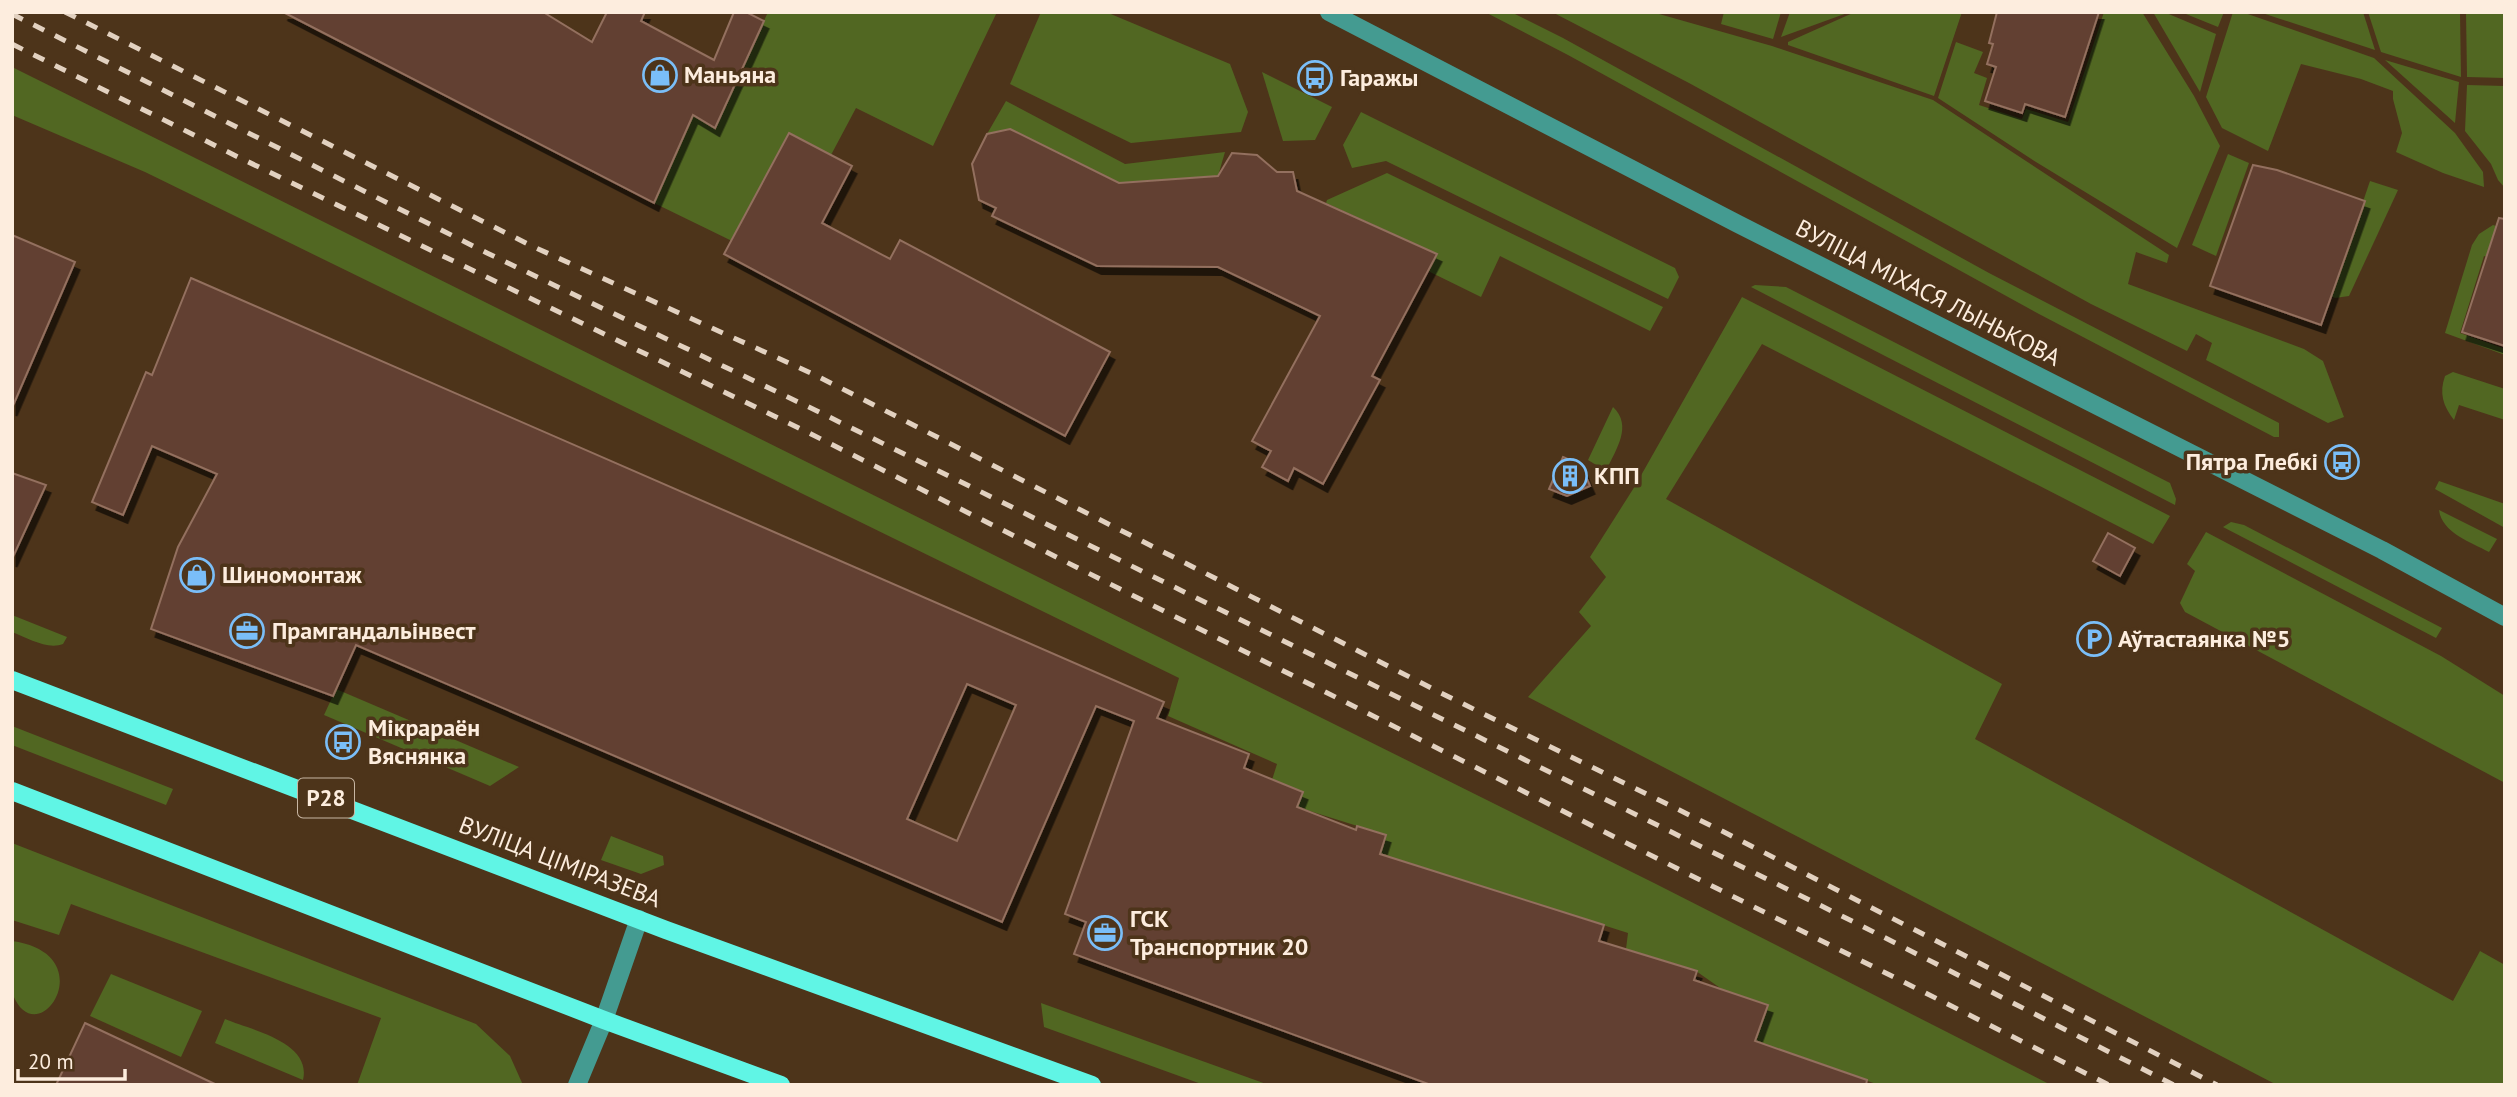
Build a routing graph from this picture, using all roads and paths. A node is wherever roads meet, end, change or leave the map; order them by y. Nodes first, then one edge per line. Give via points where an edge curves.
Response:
1 (1329, 12) edge
2 (2505, 617) edge
3 (12, 680) edge
4 (12, 791) edge
5 (639, 919) junction
6 (604, 1020) junction
7 (577, 1085) edge
8 (781, 1085) edge
9 (1092, 1085) edge

1 - 2 street, ВУЛІЦА МІХАСЯ ЛЫНЬКОВА
3 - 5 main road, ВУЛІЦА ЦІМІРАЗЕВА / Р28
4 - 6 main road
5 - 6 street
5 - 9 main road, ВУЛІЦА ЦІМІРАЗЕВА / Р28
6 - 7 street
6 - 8 main road

